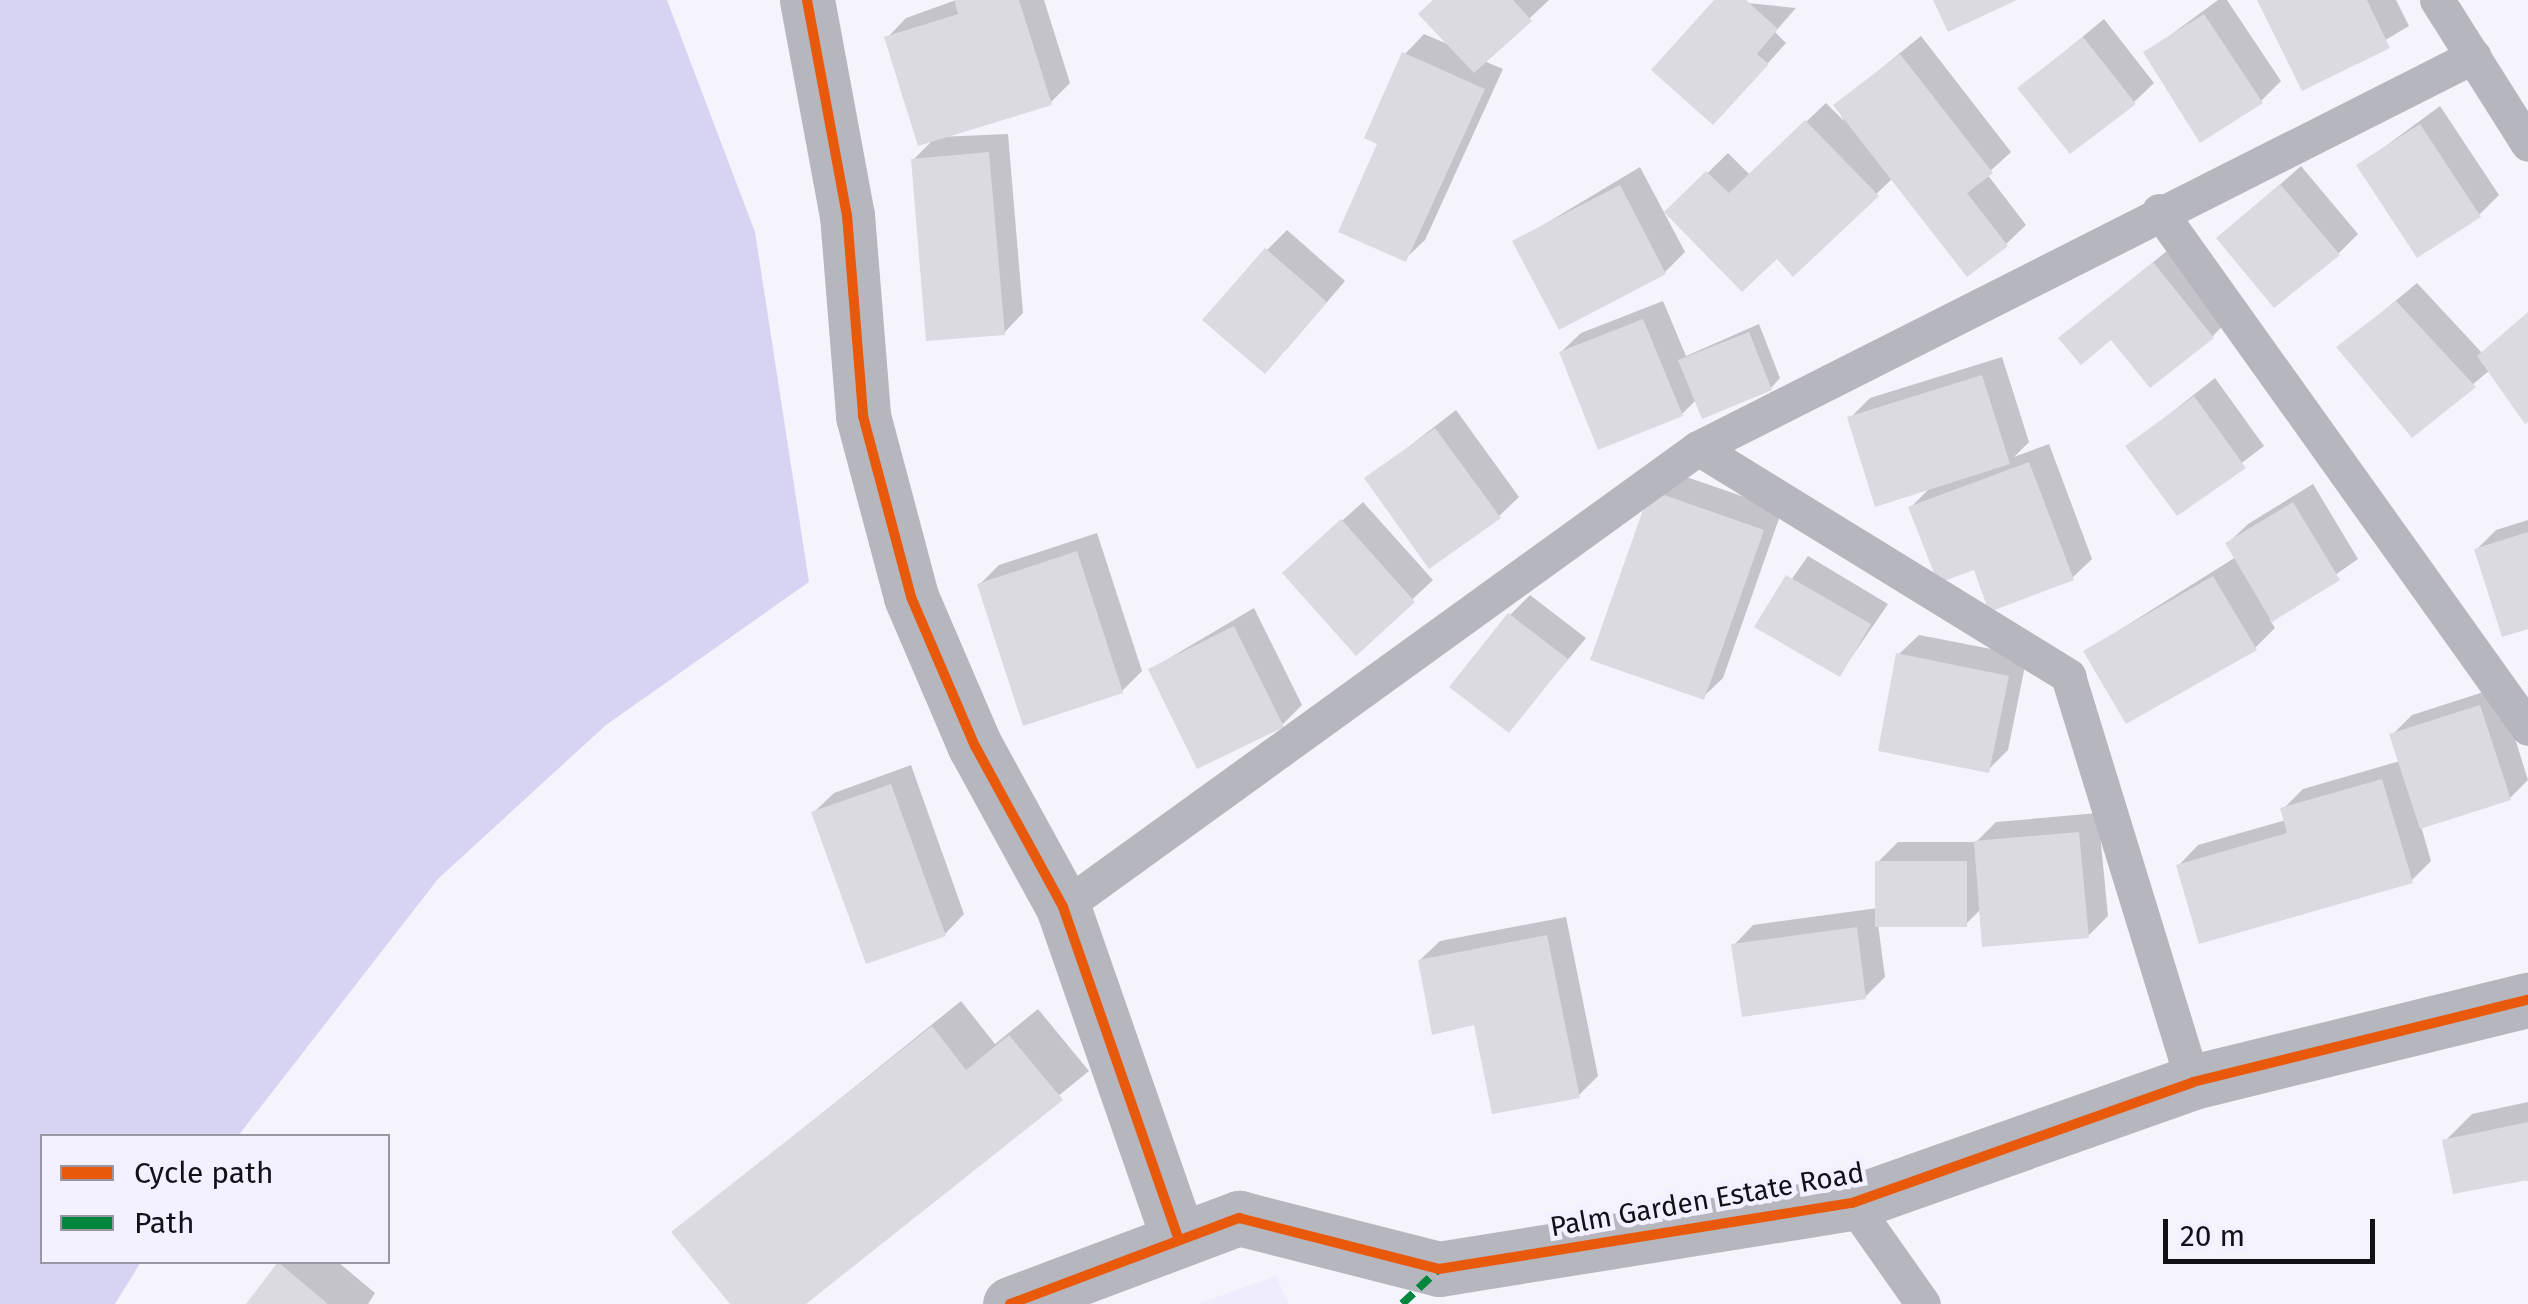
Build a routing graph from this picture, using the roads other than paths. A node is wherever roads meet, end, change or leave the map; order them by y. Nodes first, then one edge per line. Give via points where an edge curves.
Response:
1 (807, 0) edge
2 (2438, 0) edge
3 (2474, 56) junction
4 (2528, 144) edge
5 (2159, 211) junction
6 (1698, 448) junction
7 (2528, 728) edge
8 (1063, 907) junction
9 (2528, 1000) edge
10 (2193, 1082) junction
11 (1852, 1202) junction
12 (1178, 1238) junction
13 (1010, 1304) edge
14 (1923, 1304) edge

1 - 8 street via 848,216 863,416 911,597 975,746
2 - 3 lane
3 - 4 lane
3 - 5 lane
5 - 6 lane
5 - 7 lane
6 - 8 lane
6 - 10 lane via 2068,676
8 - 12 street
9 - 10 street, Palm Garden Estate Road
10 - 11 street, Palm Garden Estate Road
11 - 12 street, Palm Garden Estate Road via 1439,1270 1239,1218
11 - 14 lane
12 - 13 street, Palm Garden Estate Road

